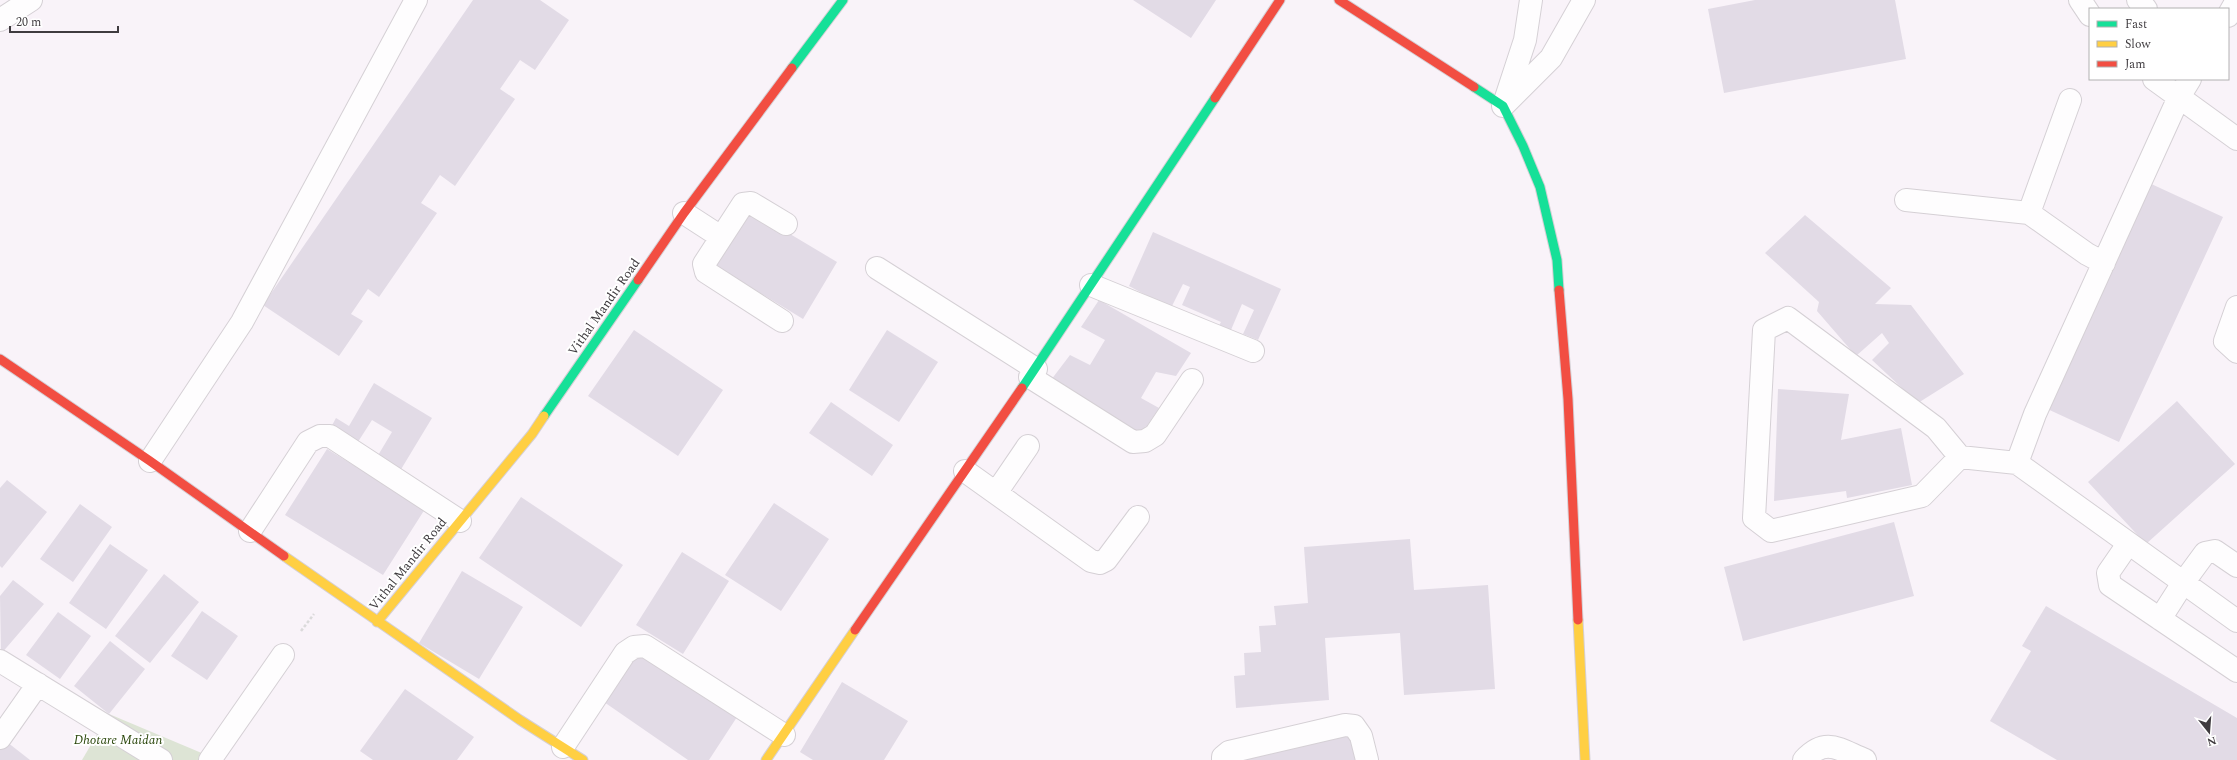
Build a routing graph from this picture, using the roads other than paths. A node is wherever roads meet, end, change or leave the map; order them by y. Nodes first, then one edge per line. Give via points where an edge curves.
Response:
1 (30, 0) edge
2 (416, 0) edge
3 (843, 0) edge
4 (1280, 0) edge
5 (1340, 0) edge
6 (1531, 0) edge
7 (1584, 0) edge
8 (2080, 0) edge
9 (2138, 0) edge
10 (2237, 0) edge
11 (2145, 8) edge
12 (2089, 14) edge
13 (2229, 14) edge
14 (0, 20) edge
15 (2157, 80) edge
16 (2185, 88) edge
17 (2070, 100) dead end
18 (1503, 106) junction
19 (2237, 139) edge
20 (1906, 200) dead end
21 (684, 213) junction
22 (2029, 213) junction
23 (786, 224) dead end
24 (721, 237) junction
25 (2104, 263) junction
26 (877, 268) dead end
27 (1091, 285) junction
28 (2237, 307) edge
29 (782, 321) dead end
30 (1253, 351) dead end
31 (2237, 352) edge
32 (0, 359) edge
33 (1033, 373) junction
34 (1192, 380) dead end
35 (1028, 446) dead end
36 (1960, 457) junction
37 (150, 461) junction
38 (2017, 462) junction
39 (966, 471) junction
40 (996, 493) junction
41 (1138, 517) dead end
42 (460, 521) junction
43 (250, 531) junction
44 (2128, 544) junction
45 (2237, 566) edge
46 (2183, 583) junction
47 (2160, 619) junction
48 (2237, 621) edge
49 (377, 622) junction
50 (283, 655) road end
51 (0, 661) edge
52 (2237, 671) edge
53 (38, 684) junction
54 (784, 735) junction
55 (0, 738) edge
56 (563, 748) junction
57 (161, 760) edge
58 (210, 760) edge
59 (583, 760) edge
60 (766, 760) edge
61 (1223, 760) edge
62 (1367, 760) edge
63 (1585, 760) edge
64 (1804, 760) edge
65 (1865, 760) edge

1 - 14 street
2 - 37 street via 242,322
3 - 21 street, Vithal Mandir Road
4 - 27 street
5 - 18 street
6 - 18 street via 1524,40
7 - 18 street via 1551,58
8 - 12 street
9 - 11 street
10 - 13 street
15 - 16 street
16 - 19 street
16 - 25 street
17 - 22 street
18 - 63 street via 1524,146 1540,187 1557,260 1568,399
20 - 22 street
21 - 24 street
21 - 42 street, Vithal Mandir Road via 532,434
22 - 25 street
23 - 24 street via 746,202
24 - 29 street via 706,261 706,272
25 - 38 street via 2035,414
26 - 33 street
27 - 30 street
27 - 33 street
28 - 31 street via 2225,341
32 - 37 street
33 - 34 street via 1133,442 1145,441 1156,435
33 - 39 street
35 - 40 street
36 - 36 street via 1922,496 1771,531 1754,518 1764,330 1788,318 1936,428
36 - 38 street
37 - 43 street
38 - 44 street
39 - 40 street
39 - 54 street
40 - 41 street via 1092,561 1100,563 1106,560
42 - 43 street via 330,436 320,436 308,442
42 - 49 street, Vithal Mandir Road
43 - 49 street
44 - 46 street
44 - 47 street via 2108,573 2110,585
45 - 46 street via 2215,551 2205,553
46 - 47 street
46 - 48 street
47 - 52 street
49 - 56 street
50 - 58 street
51 - 53 street
53 - 55 street
53 - 57 street
54 - 56 street via 645,646 634,647 625,653
54 - 60 street
56 - 59 street
61 - 62 street via 1229,752 1345,724 1354,726 1362,736
64 - 65 street via 1813,750 1829,745

